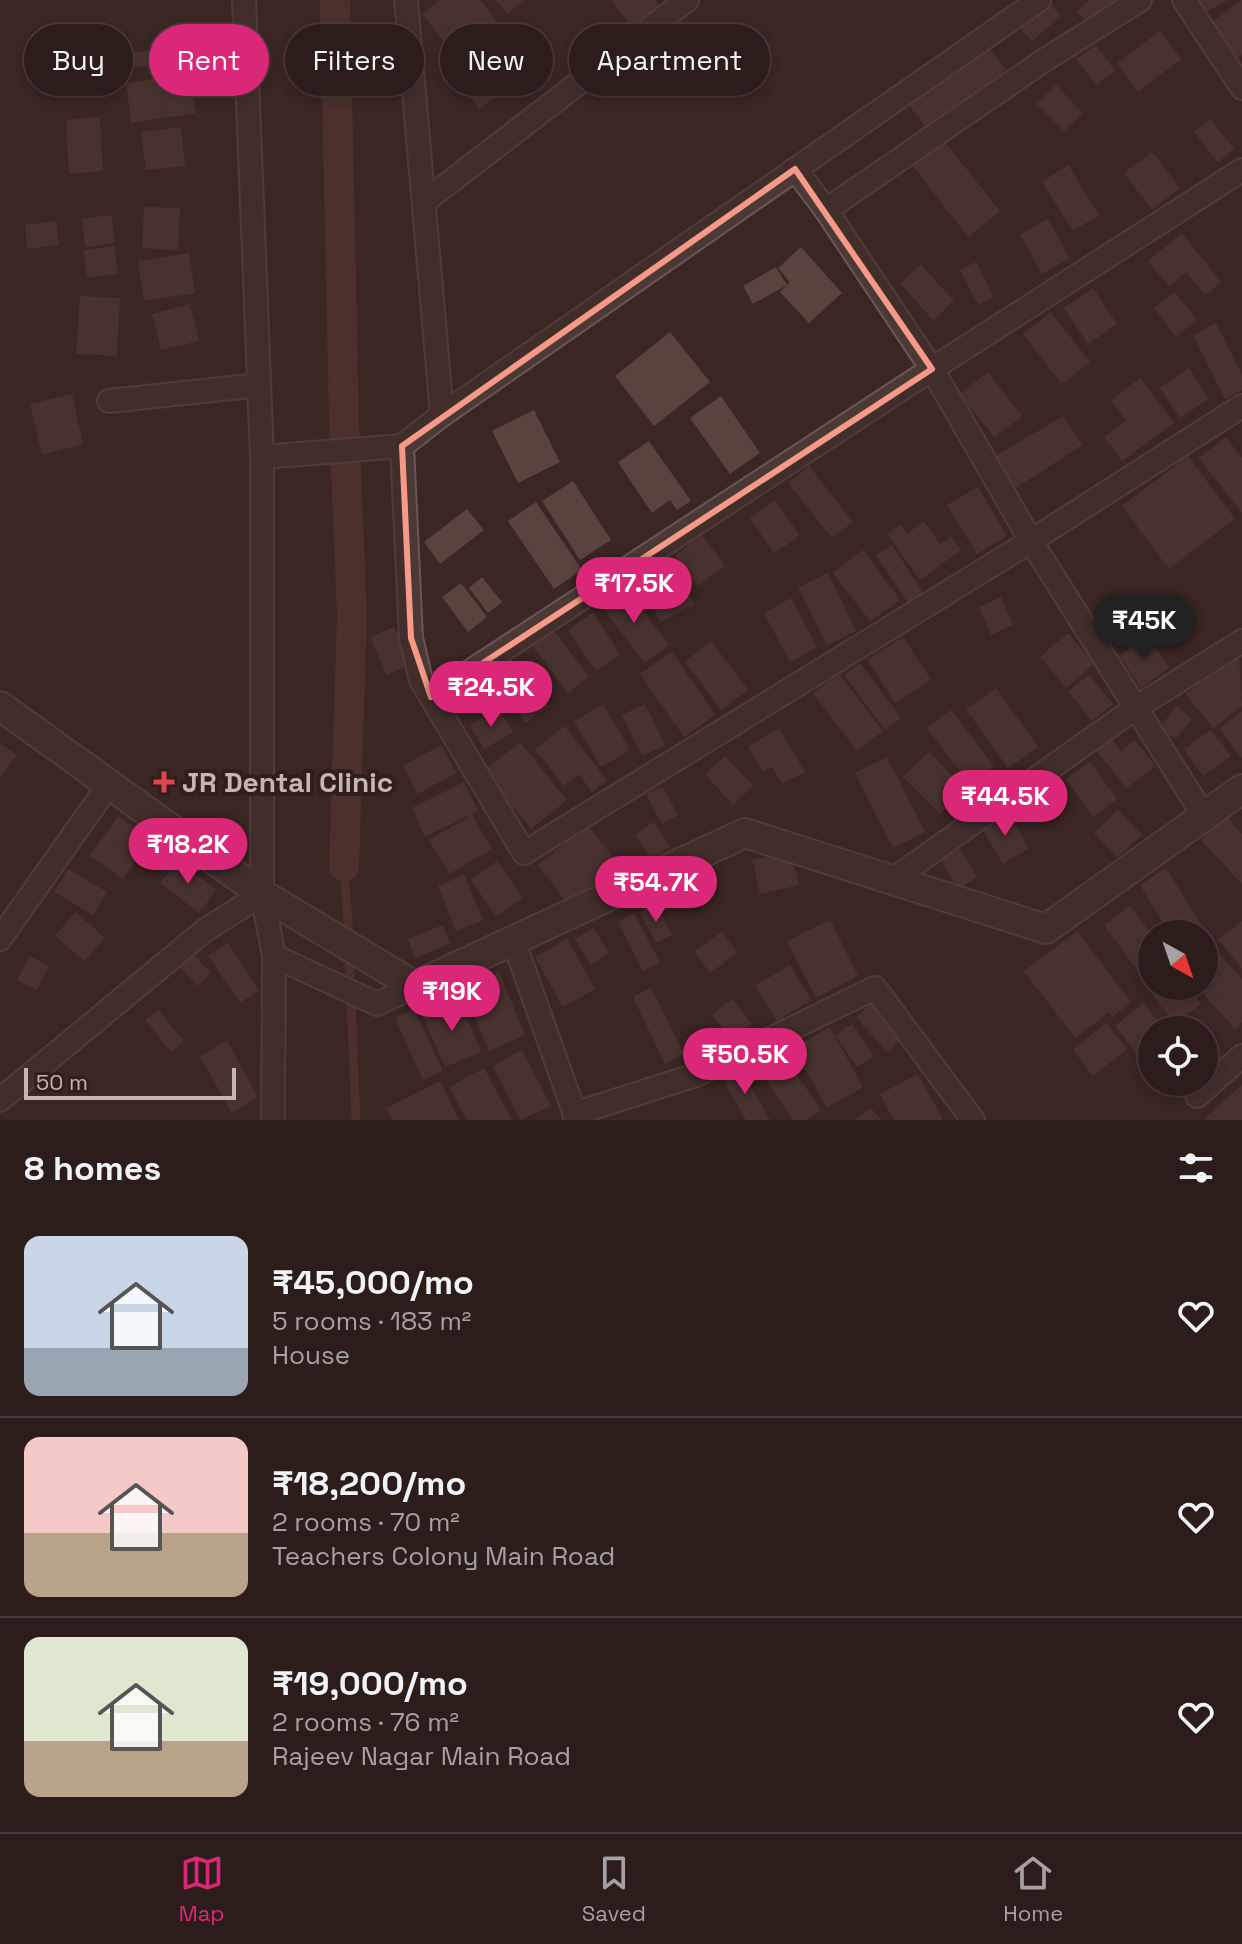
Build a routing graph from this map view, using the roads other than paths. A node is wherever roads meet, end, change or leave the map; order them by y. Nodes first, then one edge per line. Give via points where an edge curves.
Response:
1 (244, 0) edge
2 (406, 0) edge
3 (687, 0) edge
4 (1039, 0) edge
5 (1140, 0) edge
6 (1184, 0) edge
7 (1242, 88) edge
8 (795, 169) junction
9 (1242, 170) edge
10 (424, 202) junction
11 (826, 210) junction
12 (932, 369) junction
13 (259, 385) junction
14 (109, 401) dead end
15 (1242, 406) edge
16 (442, 415) junction
17 (402, 446) junction
18 (262, 457) junction
19 (1031, 541) junction
20 (1242, 641) edge
21 (431, 697) junction
22 (0, 706) edge
23 (1134, 709) junction
24 (110, 783) junction
25 (1242, 789) edge
26 (1204, 816) junction
27 (892, 880) junction
28 (262, 894) junction
29 (0, 939) edge
30 (514, 942) junction
31 (274, 956) junction
32 (415, 986) junction
33 (1242, 1056) edge
34 (1218, 1077) edge
35 (0, 1100) edge
36 (575, 1117) edge
37 (273, 1120) edge
38 (973, 1120) edge

1 - 13 street
2 - 10 street
3 - 10 street
4 - 8 street
5 - 11 street
6 - 7 street
8 - 11 street
8 - 16 street
9 - 12 street
10 - 16 street
11 - 12 street
12 - 19 street
12 - 21 street
13 - 14 street
13 - 18 street
15 - 19 street
16 - 17 street
17 - 18 street
17 - 21 street via 411,638 421,680
18 - 28 street
19 - 21 street via 524,853
19 - 23 street
20 - 23 street
22 - 24 street
23 - 26 street
23 - 27 street
24 - 28 street
24 - 29 street
25 - 26 street
26 - 27 street via 1046,929
27 - 30 street via 745,833
28 - 31 street
28 - 32 street
28 - 35 street via 204,931
30 - 32 street
30 - 36 street
31 - 32 street via 377,1004
31 - 37 street
33 - 34 street
36 - 38 street via 696,1075 875,988

